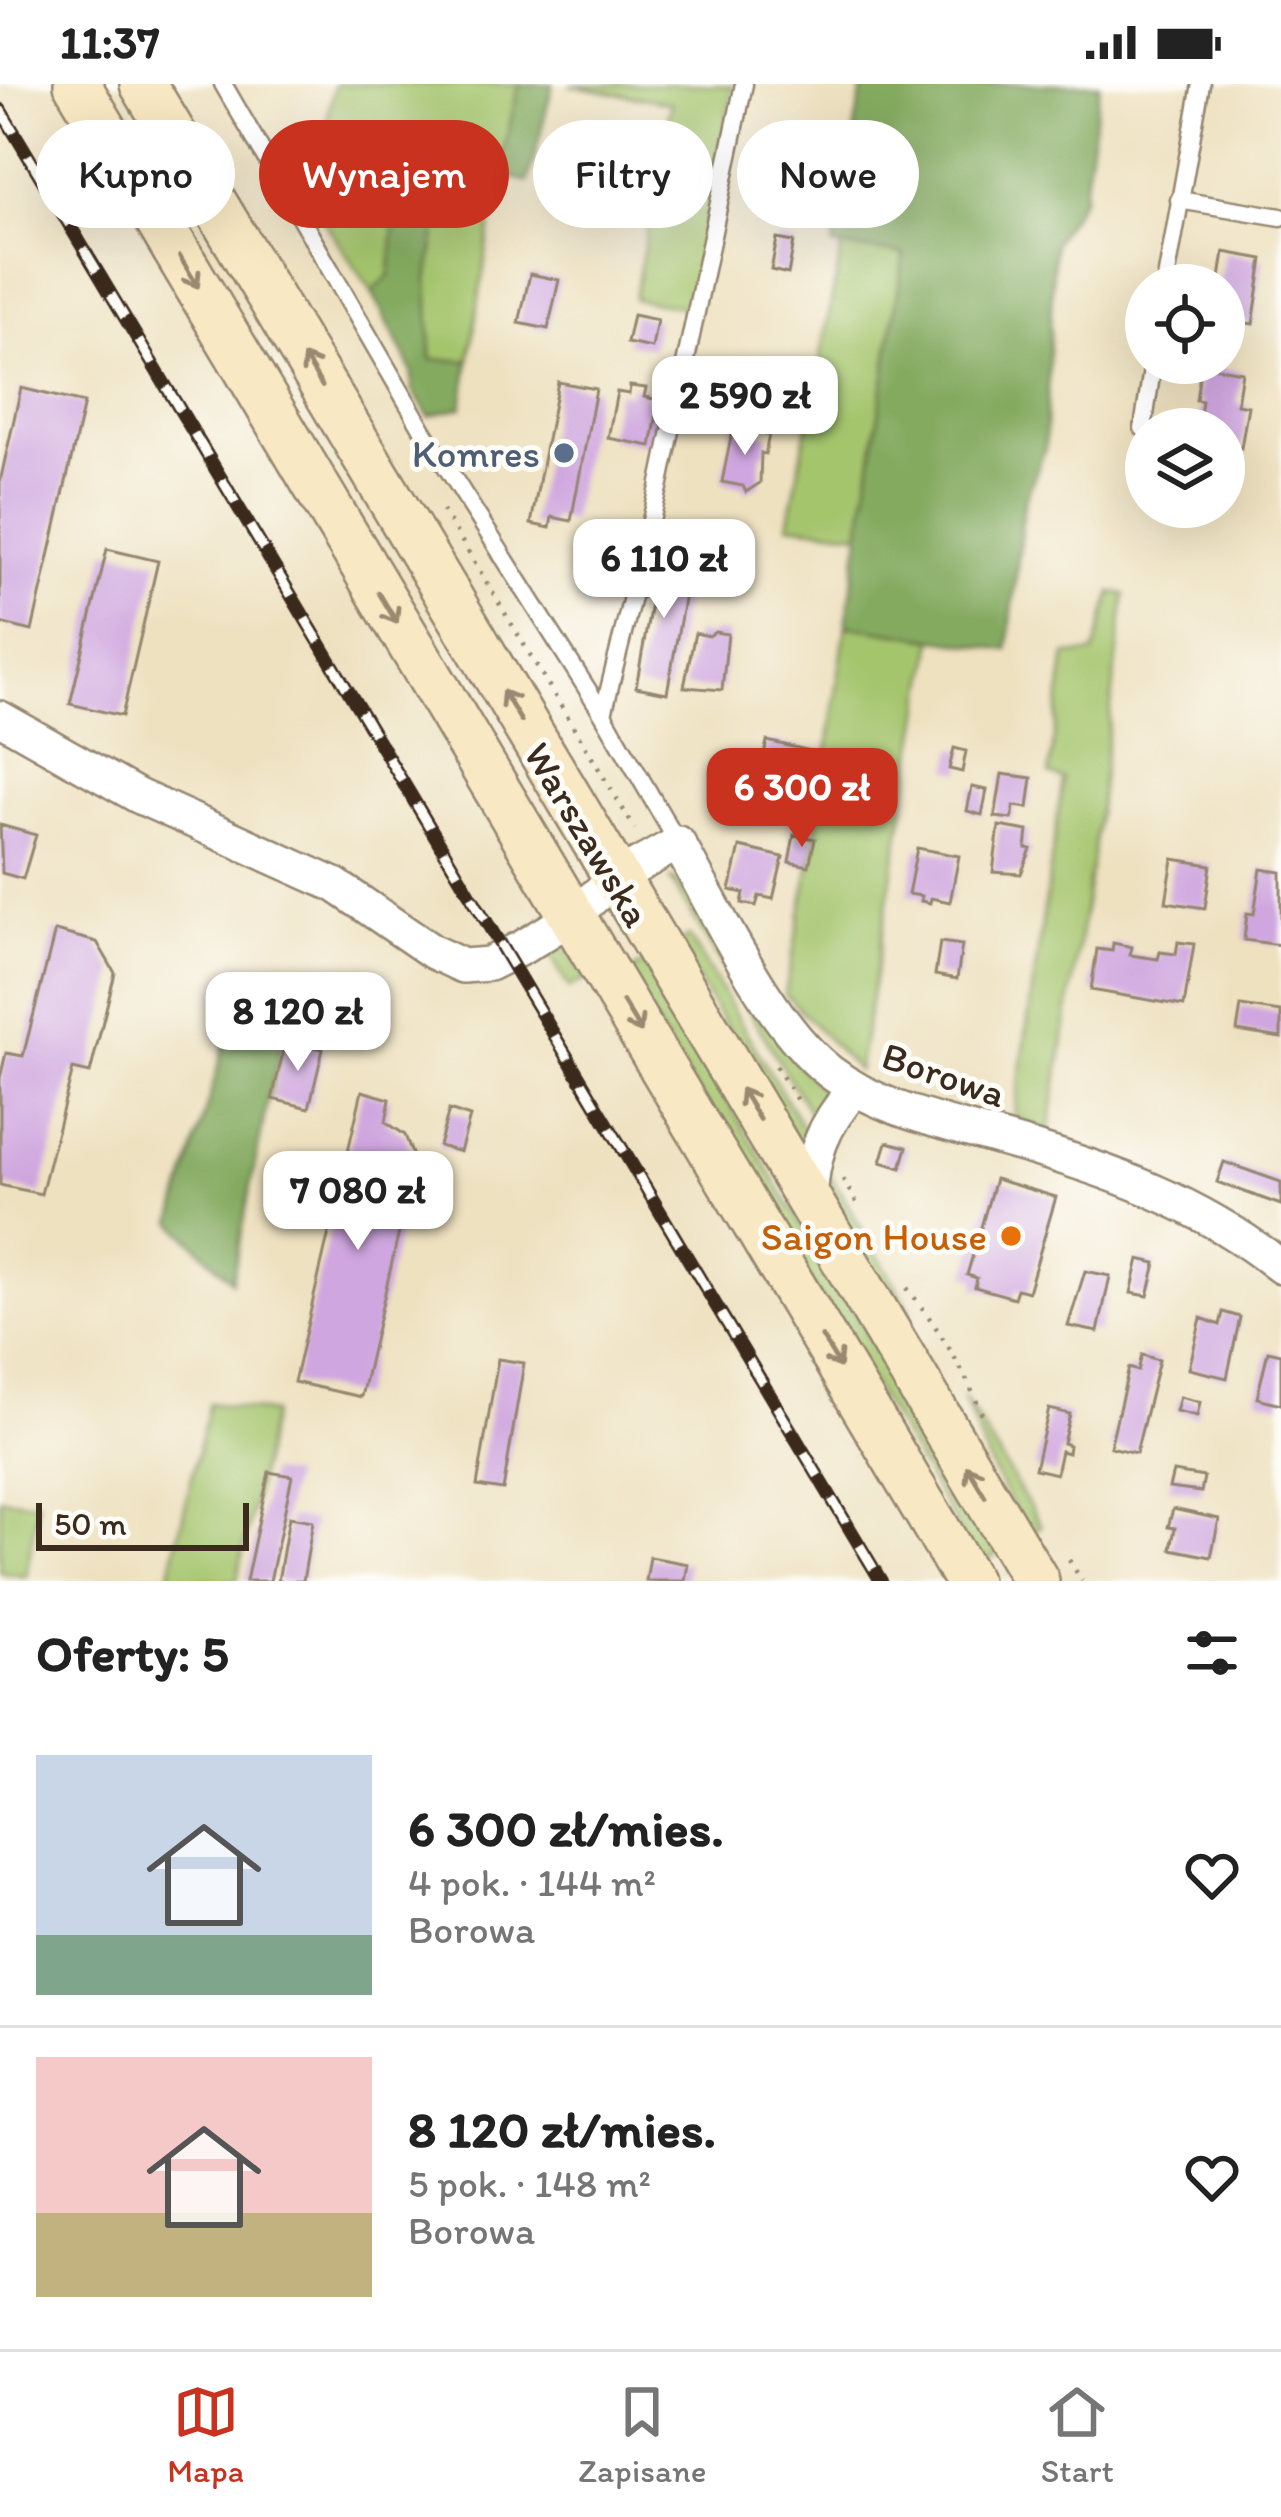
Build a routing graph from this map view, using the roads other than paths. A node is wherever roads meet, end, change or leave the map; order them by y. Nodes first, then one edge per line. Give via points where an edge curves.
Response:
1 (77, 84) edge
2 (143, 84) edge
3 (223, 84) edge
4 (744, 84) edge
5 (1201, 84) edge
6 (1179, 200) junction
7 (1281, 217) edge
8 (1168, 264) edge
9 (603, 714) junction
10 (0, 718) edge
11 (678, 843) junction
12 (614, 879) junction
13 (572, 917) junction
14 (855, 1089) junction
15 (826, 1191) junction
16 (1281, 1267) edge
17 (1048, 1564) edge
18 (968, 1581) edge

1 -> 13 main road, Warszawska
12 -> 2 main road, Warszawska
3 - 9 lane via 423,430
4 - 9 lane
5 - 6 lane
6 - 7 lane
6 - 8 lane
9 - 11 lane
10 - 13 street via 138,796 335,885 463,966 489,964
11 - 12 street
11 - 14 street, Borowa via 791,1030
12 - 13 street
15 -> 12 main road, Warszawska
13 -> 18 main road, Warszawska
14 - 15 street via 819,1138 811,1171
14 - 16 street, Borowa via 1139,1183 1210,1218
17 -> 15 main road, Warszawska

